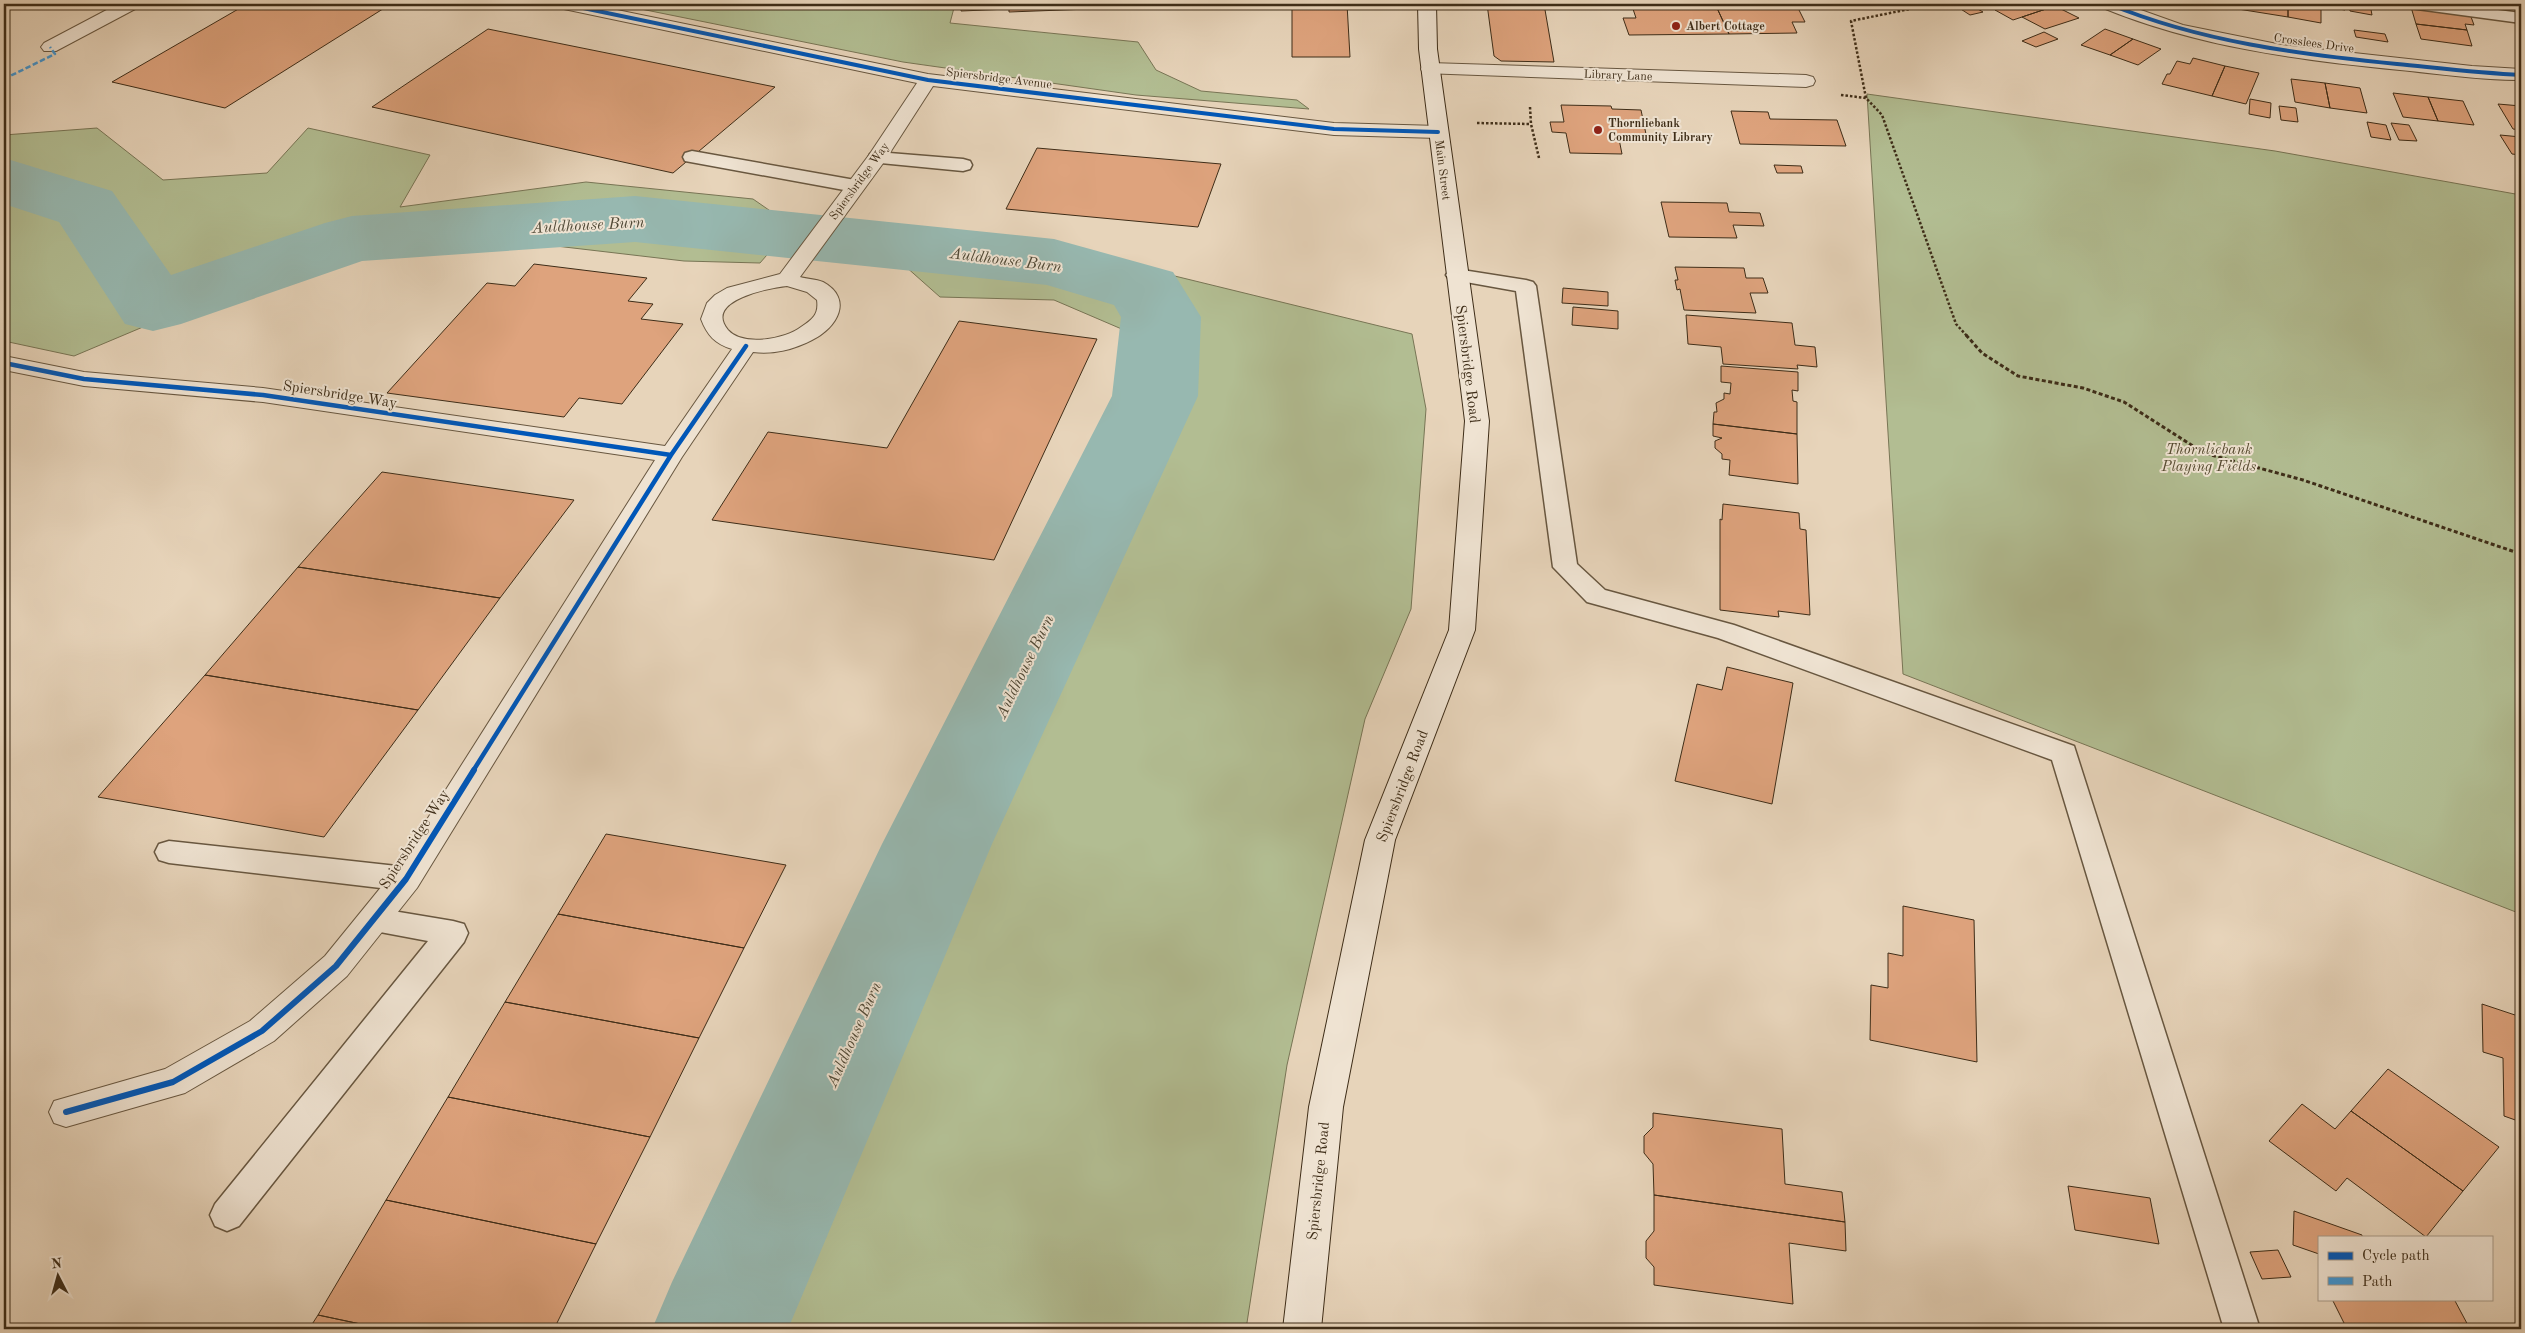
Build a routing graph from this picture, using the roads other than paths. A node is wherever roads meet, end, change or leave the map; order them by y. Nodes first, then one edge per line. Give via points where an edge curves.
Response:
1 (131, 4) edge
2 (564, 4) edge
3 (1427, 4) edge
4 (2109, 4) edge
5 (2417, 4) edge
6 (2521, 18) edge
7 (50, 47) dead end
8 (1430, 69) junction
9 (2521, 75) edge
10 (928, 80) junction
11 (1806, 81) dead end
12 (1437, 127) junction
13 (692, 157) dead end
14 (877, 158) junction
15 (963, 165) dead end
16 (856, 186) junction
17 (1456, 276) junction
18 (787, 280) junction
19 (746, 346) junction
20 (4, 363) edge
21 (672, 455) junction
22 (169, 852) dead end
23 (406, 879) junction
24 (375, 920) junction
25 (66, 1112) dead end
26 (227, 1215) dead end
27 (1302, 1329) edge
28 (2242, 1329) edge

1 - 7 street
2 - 10 street, Spiersbridge Avenue
3 - 8 street, Main Street
4 - 9 street, Crosslees Drive via 2170,28 2215,39 2342,58
5 - 6 lane
8 - 11 street, Library Lane
8 - 12 street, Main Street
10 - 12 street, Spiersbridge Avenue via 1334,129
10 - 14 street, Spiersbridge Way
12 - 17 street, Main Street
13 - 16 lane
14 - 15 lane
14 - 16 street, Spiersbridge Way
16 - 18 street, Spiersbridge Way
17 - 27 street, Spiersbridge Road via 1477,421 1462,630 1380,840 1326,1107
17 - 28 lane via 1526,286 1565,567 1596,596 1725,631 2064,752
18 - 19 street via 768,281 741,289 720,302 713,313 712,324 718,333 729,341
18 - 19 street via 804,282 823,292 831,307 828,318 818,329 794,341 765,347
19 - 21 street, Spiersbridge Way
20 - 21 street, Spiersbridge Way via 84,379 263,395
21 - 23 street, Spiersbridge Way
22 - 23 lane
23 - 24 street, Spiersbridge Way
24 - 25 street, Spiersbridge Way via 336,966 262,1031 173,1082
24 - 26 lane via 453,933

